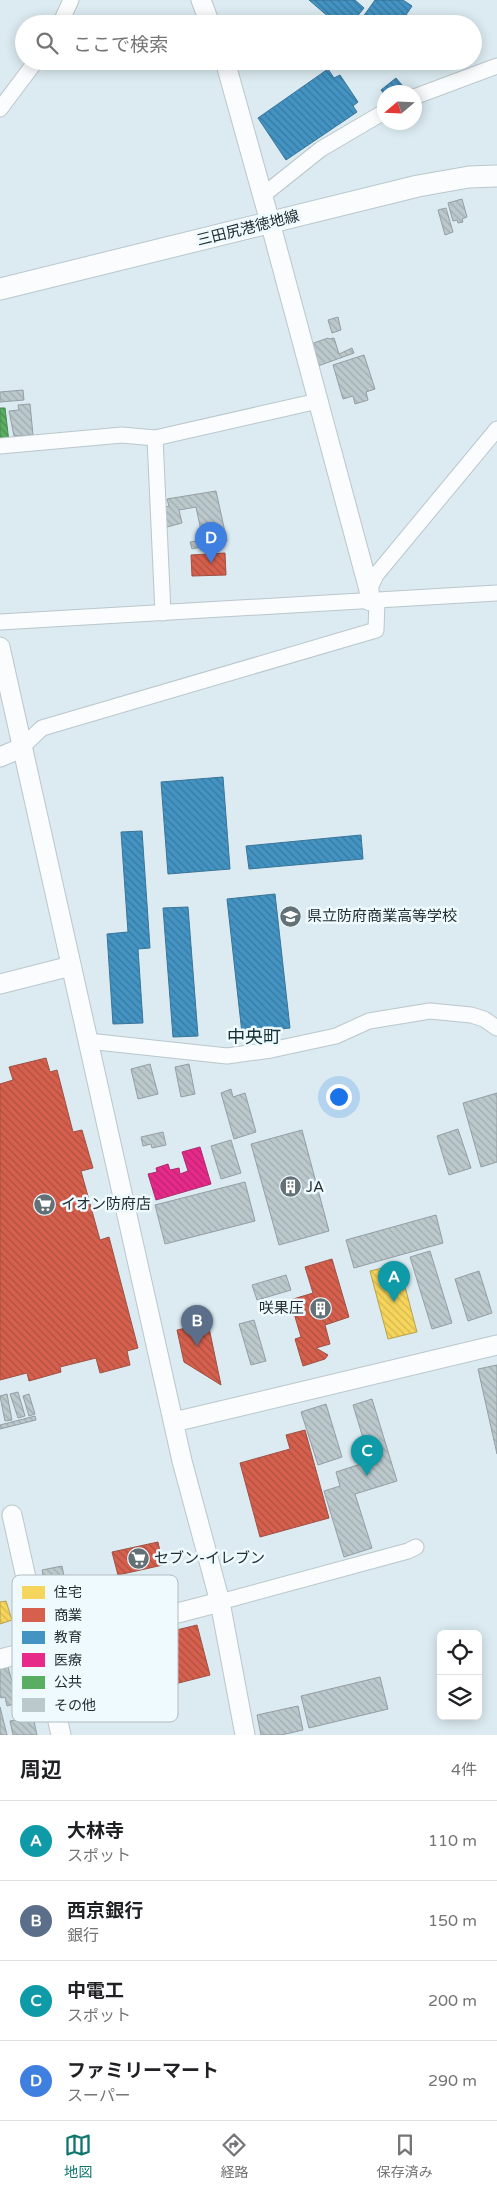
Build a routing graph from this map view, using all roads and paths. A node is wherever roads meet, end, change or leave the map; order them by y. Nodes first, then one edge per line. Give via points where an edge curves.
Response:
1 (70, 0) edge
2 (200, 0) edge
3 (64, 15) edge
4 (206, 15) edge
5 (497, 66) edge
6 (29, 70) edge
7 (227, 70) edge
8 (422, 94) edge
9 (0, 108) edge
10 (377, 116) edge
11 (497, 176) edge
12 (262, 196) junction
13 (270, 222) junction
14 (0, 288) edge
15 (318, 401) junction
16 (497, 429) edge
17 (155, 438) junction
18 (0, 446) edge
19 (497, 593) edge
20 (372, 597) junction
21 (163, 614) junction
22 (0, 622) edge
23 (0, 647) edge
24 (21, 748) junction
25 (0, 757) edge
26 (71, 966) junction
27 (0, 984) edge
28 (497, 1028) edge
29 (88, 1041) junction
30 (497, 1345) edge
31 (174, 1422) junction
32 (12, 1516) dead end
33 (416, 1547) dead end
34 (25, 1575) edge
35 (220, 1602) junction
36 (178, 1613) edge
37 (12, 1655) edge
38 (0, 1659) edge
39 (58, 1722) edge
40 (61, 1735) edge
41 (245, 1735) edge

1 - 3 street
2 - 4 street
5 - 8 street
6 - 9 street
7 - 12 street
10 - 12 street via 321,148
11 - 13 main road, 三田尻港徳地線 via 469,177 418,186
12 - 13 street
13 - 14 main road, 三田尻港徳地線
13 - 15 street
15 - 17 street
15 - 20 street
16 - 20 street via 376,575
17 - 18 street via 122,435
17 - 21 street
19 - 20 street
20 - 21 street
20 - 24 street via 376,630 42,728
21 - 22 street
23 - 24 street
24 - 25 street
24 - 26 street
26 - 27 street
26 - 29 street
28 - 29 street via 471,1015 430,1011 369,1021 327,1038 227,1056
29 - 31 street
30 - 31 street
31 - 35 street
32 - 34 street
33 - 35 street
35 - 36 street
35 - 41 street
37 - 38 street
39 - 40 street

